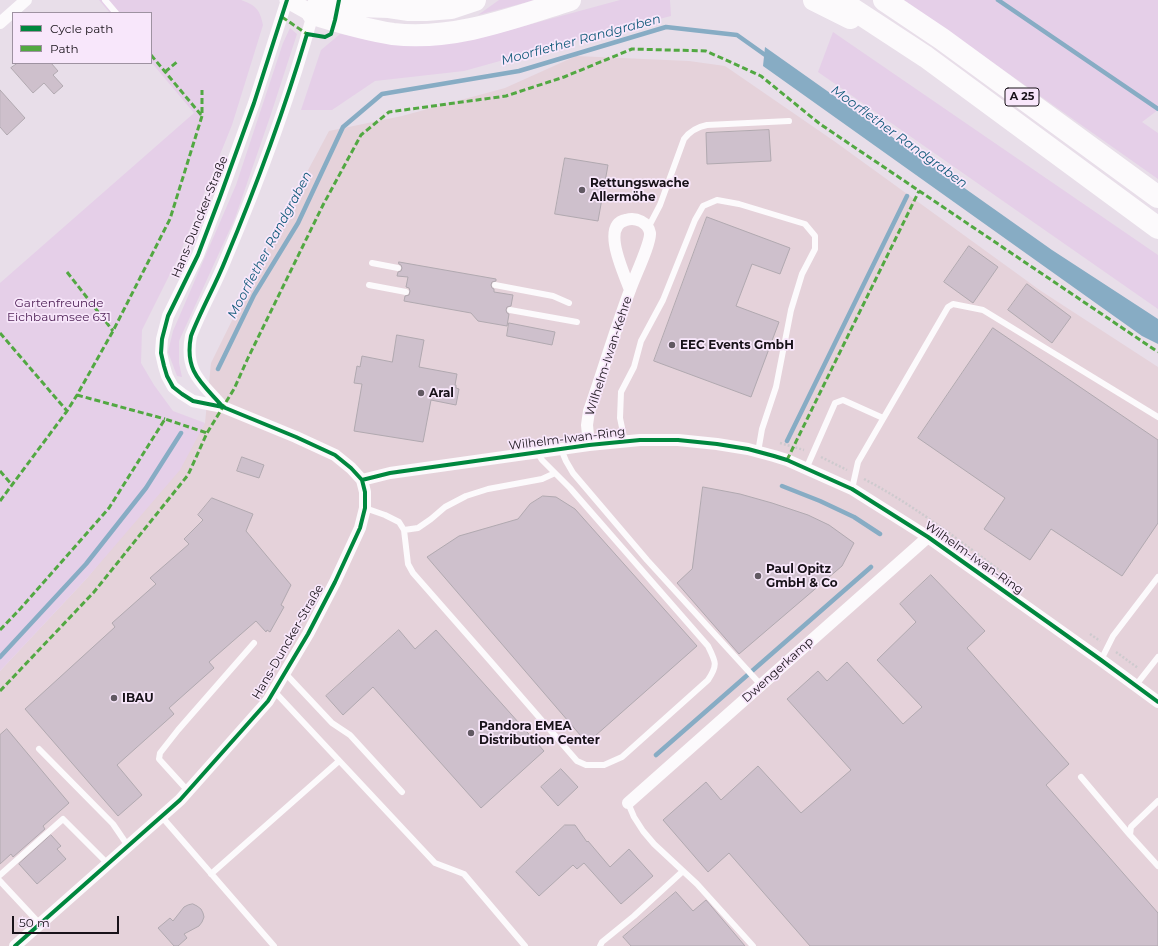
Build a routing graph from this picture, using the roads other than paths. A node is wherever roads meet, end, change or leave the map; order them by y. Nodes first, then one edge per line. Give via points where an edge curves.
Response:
1 (26, 0) edge
2 (105, 0) edge
3 (288, 0) edge
4 (333, 0) edge
5 (475, 0) edge
6 (570, 0) edge
7 (814, 0) edge
8 (839, 0) edge
9 (884, 0) edge
10 (380, 4) edge
11 (315, 7) edge
12 (12, 12) edge
13 (12, 12) edge
14 (115, 12) edge
15 (0, 23) edge
16 (926, 57) junction
17 (789, 121) dead end
18 (1158, 197) edge
19 (648, 228) junction
20 (1158, 228) edge
21 (372, 264) dead end
22 (398, 268) dead end
23 (369, 285) dead end
24 (495, 285) dead end
25 (630, 290) junction
26 (406, 292) dead end
27 (569, 303) dead end
28 (510, 310) dead end
29 (577, 322) dead end
30 (223, 408) junction
31 (1158, 417) edge
32 (884, 418) junction
33 (625, 442) junction
34 (589, 445) junction
35 (561, 449) junction
36 (537, 452) junction
37 (758, 452) junction
38 (806, 469) junction
39 (555, 473) junction
40 (362, 480) junction
41 (852, 489) junction
42 (365, 508) junction
43 (404, 530) junction
44 (928, 538) junction
45 (1158, 577) edge
46 (254, 643) dead end
47 (1158, 657) edge
48 (1101, 660) junction
49 (284, 673) junction
50 (758, 681) junction
51 (1136, 685) junction
52 (274, 691) junction
53 (1158, 702) edge
54 (39, 749) dead end
55 (339, 761) junction
56 (1081, 777) dead end
57 (188, 791) junction
58 (402, 792) dead end
59 (1158, 801) edge
60 (628, 803) joint
61 (162, 817) junction
62 (1130, 835) junction
63 (128, 846) junction
64 (108, 864) junction
65 (1158, 866) edge
66 (683, 871) junction
67 (211, 874) junction
68 (0, 875) edge
69 (0, 881) edge
70 (40, 924) junction
71 (15, 946) edge
72 (274, 946) edge
73 (525, 946) edge
74 (600, 946) edge
75 (753, 946) edge

1 - 13 street
2 - 14 lane
3 - 11 street
3 - 30 street, Hans-Duncker-Straße via 254,103 198,255 168,316 162,339 164,366 174,387 193,401
4 - 10 highway via 359,6
5 - 10 highway via 439,10 409,10
6 - 11 highway via 483,27 434,34 375,31
7 - 16 highway
8 - 16 highway, A 25
9 - 18 highway, A 25 via 948,43
11 - 30 street, Hans-Duncker-Straße via 254,190 191,336 189,347 192,369 198,380
12 - 15 street
16 - 20 highway, A 25
17 - 19 lane via 707,125 690,132 684,138 660,205
19 - 25 street, Wilhelm-Iwan-Kehre via 650,237
19 - 25 street, Wilhelm-Iwan-Kehre via 640,221 630,219 621,222 615,229 616,253
21 - 22 lane
23 - 26 lane
24 - 27 lane via 552,296
25 - 34 street, Wilhelm-Iwan-Kehre via 589,411 586,425
28 - 29 lane
30 - 40 street, Hans-Duncker-Straße via 335,455
31 - 32 lane via 983,310 953,304 948,307
32 - 38 lane via 843,400 835,403
32 - 41 lane via 858,462
33 - 34 street, Wilhelm-Iwan-Ring
33 - 37 street, Wilhelm-Iwan-Ring via 678,440
33 - 37 lane via 620,418 621,392 634,367 641,341 663,300 695,220 703,206 717,200 804,224 815,236 815,249 802,274 792,310 776,387 762,429
34 - 35 street, Wilhelm-Iwan-Ring
35 - 36 street, Wilhelm-Iwan-Ring
35 - 50 lane via 573,472 647,560
36 - 39 lane
36 - 40 street, Wilhelm-Iwan-Ring via 390,473
37 - 38 street, Wilhelm-Iwan-Ring via 787,460
38 - 41 street, Wilhelm-Iwan-Ring
39 - 43 lane via 542,479 488,489 466,496 445,507 418,528
39 - 43 lane via 708,646 716,660 714,671 708,680 622,757 604,765 586,765 577,761 413,573 408,564
40 - 42 street, Hans-Duncker-Straße
41 - 44 street, Wilhelm-Iwan-Ring
42 - 43 lane via 399,522
42 - 49 street, Hans-Duncker-Straße via 360,528 334,582 308,634
44 - 48 street, Wilhelm-Iwan-Ring
44 - 50 street, Dwengerkamp
45 - 48 lane via 1113,636
46 - 57 lane via 160,753 159,759
47 - 51 lane
48 - 51 street, Wilhelm-Iwan-Ring
49 - 52 street, Hans-Duncker-Straße
49 - 58 lane via 332,723 350,735
50 - 60 street, Dwengerkamp
51 - 53 street, Wilhelm-Iwan-Ring
52 - 55 lane
52 - 57 street, Hans-Duncker-Straße
54 - 63 lane via 113,824
55 - 67 lane
55 - 73 lane via 435,863 464,874
56 - 62 lane
57 - 61 street, Hans-Duncker-Straße
59 - 62 lane via 1131,827
60 - 66 lane via 643,831
61 - 63 street, Hans-Duncker-Straße
61 - 67 lane
62 - 65 lane
63 - 64 street, Hans-Duncker-Straße
64 - 68 lane via 63,819
64 - 70 street, Hans-Duncker-Straße
66 - 74 lane
66 - 75 lane
67 - 72 lane
69 - 70 lane
70 - 71 street, Hans-Duncker-Straße

